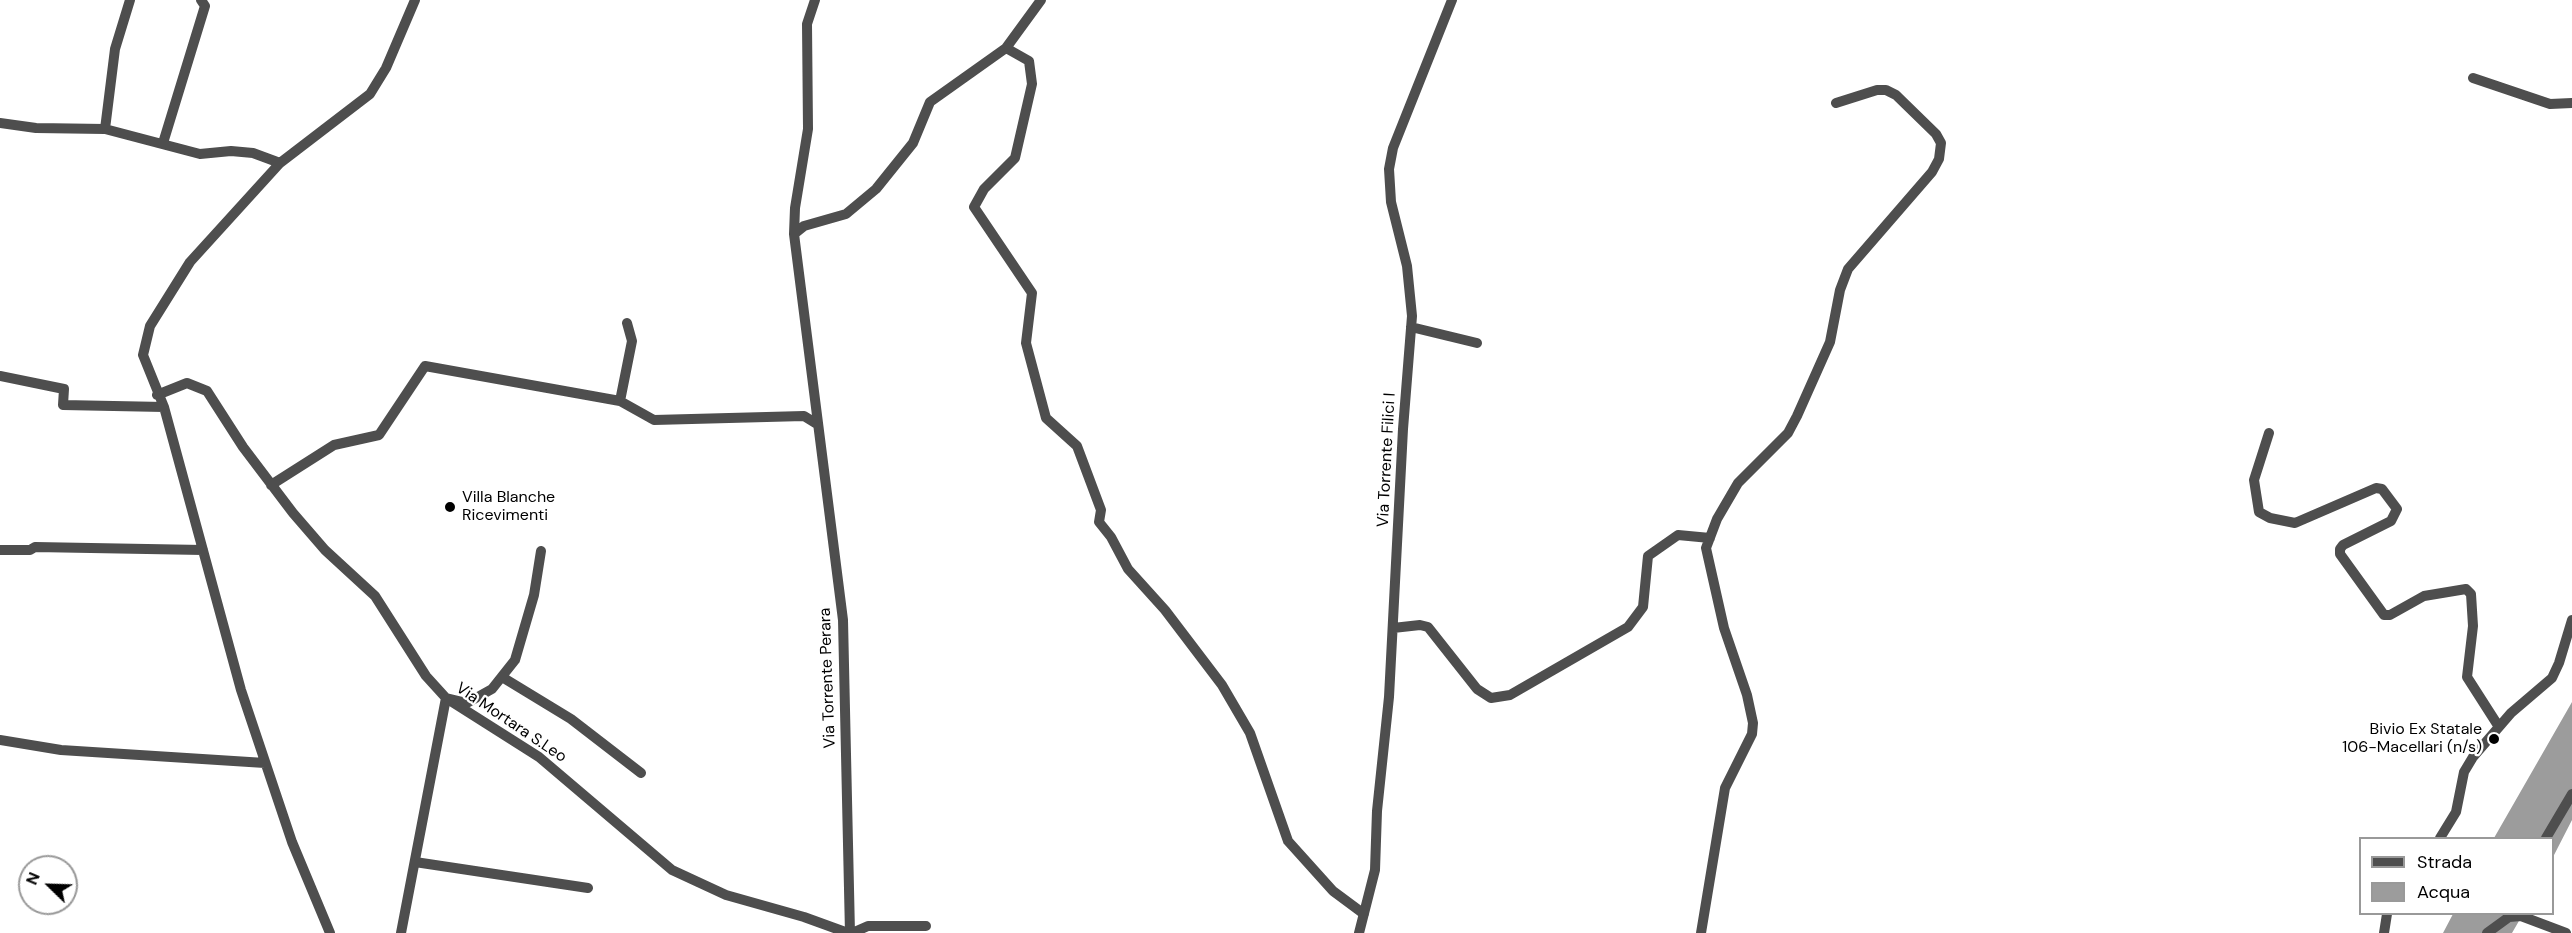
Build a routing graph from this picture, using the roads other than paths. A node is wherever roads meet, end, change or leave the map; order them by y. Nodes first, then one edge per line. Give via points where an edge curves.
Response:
1 (130, 0) edge
2 (201, 0) edge
3 (416, 0) edge
4 (816, 0) edge
5 (1041, 0) edge
6 (1452, 0) edge
7 (1006, 48) junction
8 (2473, 78) dead end
9 (2572, 103) edge
10 (1836, 104) dead end
11 (0, 123) edge
12 (105, 129) junction
13 (163, 143) junction
14 (280, 163) junction
15 (794, 234) junction
16 (627, 323) dead end
17 (1411, 327) junction
18 (1477, 344) dead end
19 (0, 376) edge
20 (157, 395) junction
21 (620, 401) junction
22 (164, 407) junction
23 (817, 424) junction
24 (2269, 433) dead end
25 (271, 484) junction
26 (1710, 538) junction
27 (0, 550) edge
28 (203, 550) junction
29 (541, 551) dead end
30 (2572, 621) edge
31 (1393, 628) junction
32 (502, 677) junction
33 (446, 698) junction
34 (2499, 727) junction
35 (0, 740) edge
36 (266, 763) junction
37 (641, 773) dead end
38 (2572, 794) edge
39 (2441, 837) edge
40 (2547, 837) edge
41 (415, 862) junction
42 (588, 888) dead end
43 (1364, 914) junction
44 (2387, 915) edge
45 (2509, 915) edge
46 (926, 926) dead end
47 (330, 933) edge
48 (401, 933) edge
49 (850, 933) edge
50 (1359, 933) edge
51 (1701, 933) edge
52 (2384, 933) edge
53 (2487, 933) edge
54 (2566, 933) edge

1 - 12 street via 115,49
2 - 13 street via 205,6
3 - 14 street via 370,94
4 - 15 street, Via Torrente Perara via 807,24 808,129
5 - 7 street
6 - 17 street, Via Torrente Filici I via 1393,147 1389,169 1390,202 1407,266
7 - 15 street via 930,102 913,143 868,195 846,214 804,226
7 - 43 street via 1029,61 1032,84 1015,158 984,189 974,207 1032,293 1026,343 1046,418 1077,446 1101,510 1099,522 1128,570 1166,610 1222,685 1250,733 1288,841 1333,891
8 - 9 street via 2550,104
10 - 26 street via 1877,90 1896,95 1936,134 1941,143 1939,159 1848,269 1830,342 1797,416 1788,433 1738,483
11 - 12 street
12 - 13 street
13 - 14 street via 200,154 253,153
14 - 20 street via 190,262 150,326 143,355
15 - 23 street, Via Torrente Perara
16 - 21 street via 632,341
17 - 18 street
17 - 31 street, Via Torrente Filici I
19 - 22 street via 64,389 63,405
20 - 22 street
20 - 25 street, Via Mortara S.Leo via 187,383 207,391
21 - 23 street via 654,420 804,416
21 - 25 street via 425,366 379,435 334,445
22 - 28 street
23 - 49 street, Via Torrente Perara via 843,620
24 - 34 street via 2254,480 2259,512 2284,523 2295,523 2376,488 2382,489 2397,509 2391,521 2340,549 2384,615 2424,596 2466,589 2470,594 2473,626 2467,677
25 - 33 street, Via Mortara S.Leo via 325,550 375,596 426,676
26 - 31 street via 1678,535 1648,556 1643,607 1628,627 1510,695 1491,698 1477,689 1428,627
26 - 51 street via 1706,548 1724,628 1753,723 1752,734 1725,788
27 - 28 street
28 - 36 street via 241,690
29 - 32 street via 534,595 515,660
30 - 34 street via 2552,678
31 - 43 street, Via Torrente Filici I via 1375,870
32 - 33 street via 492,689 467,703
32 - 37 street via 571,719
33 - 41 street
33 - 49 street, Via Mortara S.Leo via 540,757 672,870 726,896 804,916
34 - 39 street via 2464,772 2456,812
35 - 36 street via 61,750
36 - 47 street via 292,842
38 - 40 street
41 - 42 street
41 - 48 street
43 - 50 street, Via Torrente Filici I
44 - 52 street
45 - 53 street
45 - 54 street
46 - 49 street via 868,927

